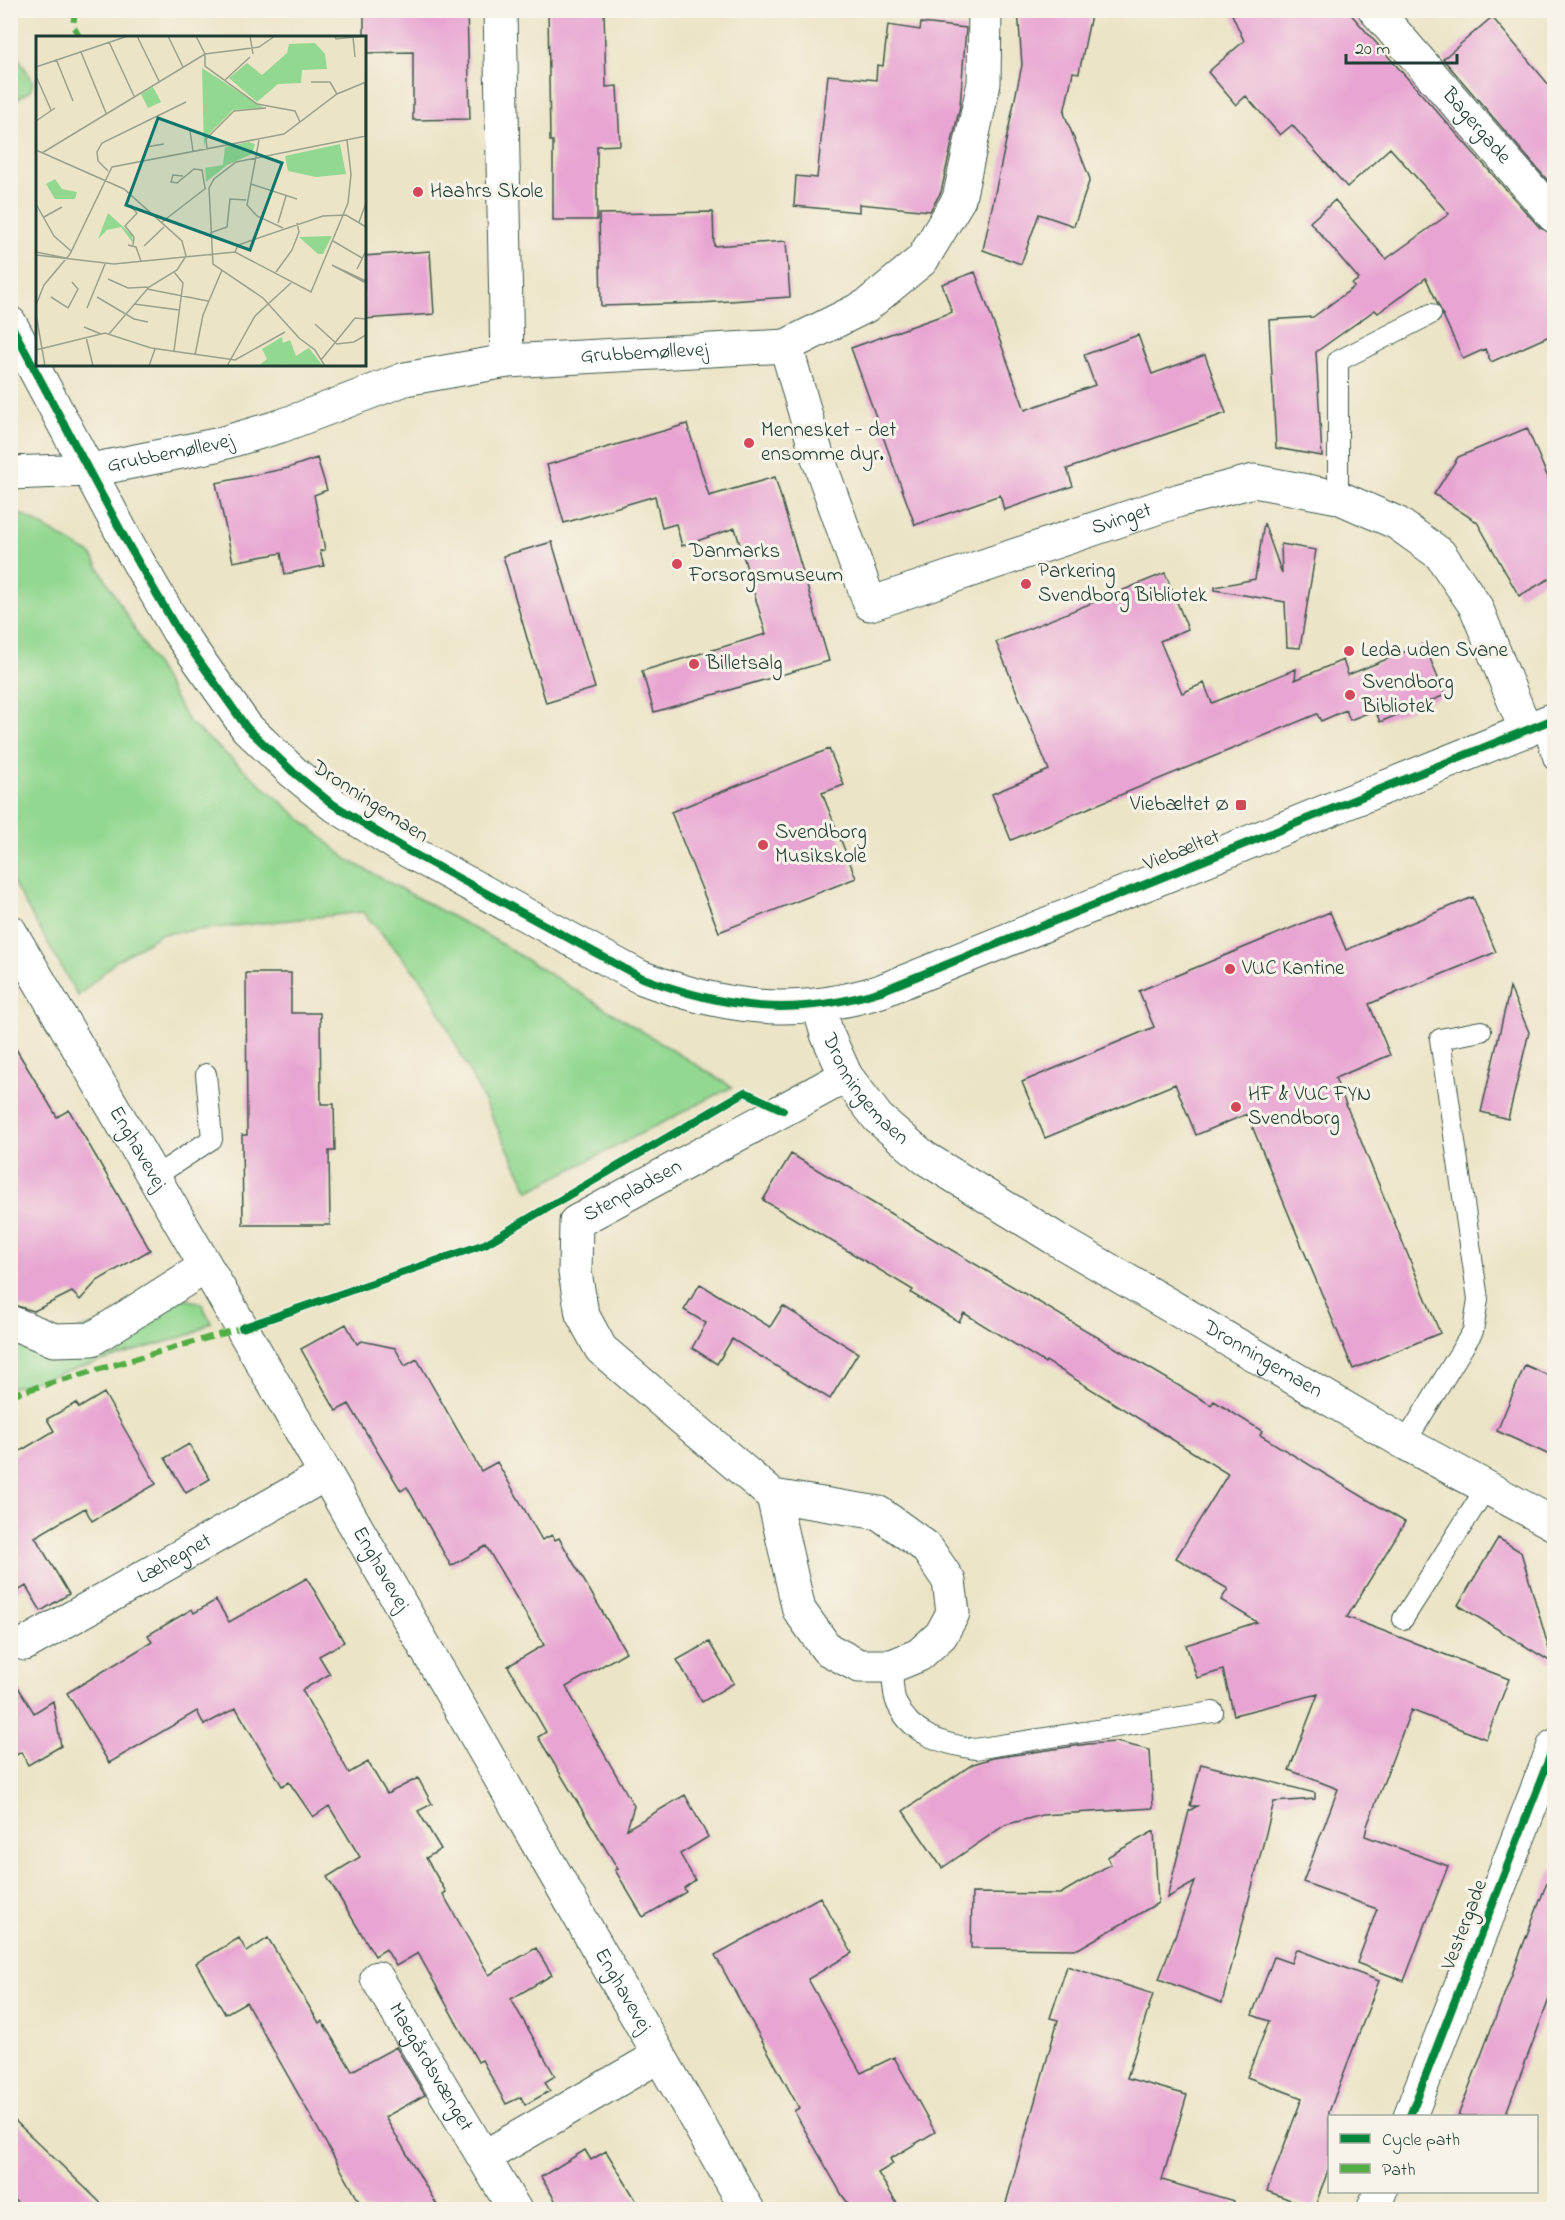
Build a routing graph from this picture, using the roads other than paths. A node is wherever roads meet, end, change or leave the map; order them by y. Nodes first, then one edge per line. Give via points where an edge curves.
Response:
1 (500, 10) edge
2 (985, 10) edge
3 (1375, 10) edge
4 (1554, 216) edge
5 (1431, 314) dead end
6 (10, 323) edge
7 (786, 346) junction
8 (507, 362) junction
9 (91, 470) junction
10 (10, 473) edge
11 (1338, 497) junction
12 (1541, 725) edge
13 (1554, 760) edge
14 (10, 931) edge
15 (819, 1006) junction
16 (1481, 1031) dead end
17 (206, 1074) dead end
18 (846, 1076) junction
19 (154, 1177) junction
20 (205, 1267) junction
21 (10, 1322) edge
22 (1405, 1443) junction
23 (326, 1474) junction
24 (1486, 1488) junction
25 (773, 1496) junction
26 (1554, 1524) edge
27 (1403, 1619) dead end
28 (25, 1644) dead end
29 (892, 1666) junction
30 (1213, 1712) dead end
31 (1554, 1746) edge
32 (376, 1978) dead end
33 (659, 2056) junction
34 (1410, 2115) edge
35 (484, 2157) junction
36 (1380, 2193) edge
37 (515, 2210) edge
38 (748, 2210) edge
39 (1373, 2210) edge

1 - 8 street
2 - 7 street, Grubbemøllevej via 984,83 959,199 922,260 866,306
3 - 4 street, Bagergade
5 - 11 lane via 1338,361
6 - 9 street, Dronningemaen
7 - 8 street, Grubbemøllevej
7 - 11 street, Svinget via 817,455 870,604 1180,500 1254,482
8 - 9 street, Grubbemøllevej via 405,379 281,426 216,445
9 - 10 street, Grubbemøllevej
9 - 15 street, Dronningemaen via 129,546 213,683 247,728 331,803 403,848 640,977 726,1004
11 - 12 street, Svinget via 1397,523 1440,554 1476,607
12 - 13 lane
12 - 15 street, Viebæltet via 921,976 849,1001
14 - 19 street, Enghavevej
15 - 18 street, Dronningemaen
16 - 22 lane via 1440,1040 1478,1299 1473,1331
17 - 19 lane via 212,1139
18 - 22 street, Dronningemaen via 886,1125 948,1174
18 - 25 street, Stenpladsen via 576,1222 575,1272 582,1314 601,1349
19 - 20 street, Enghavevej
20 - 21 street via 92,1340 54,1340
20 - 23 street, Enghavevej
22 - 24 street, Dronningemaen
23 - 28 street, Læhegnet
23 - 33 street, Enghavevej
24 - 26 street, Dronningemaen
24 - 27 lane
25 - 29 street via 799,1610 827,1649 859,1666
25 - 29 street via 879,1514 926,1547 949,1581 953,1613 941,1635 919,1655
29 - 30 lane via 896,1703 919,1732 944,1744 975,1749
31 - 34 street, Vestergade
32 - 35 street, Maegårdsvænget
33 - 35 street
33 - 38 street, Enghavevej
35 - 37 street, Maegårdsvænget
36 - 39 street

